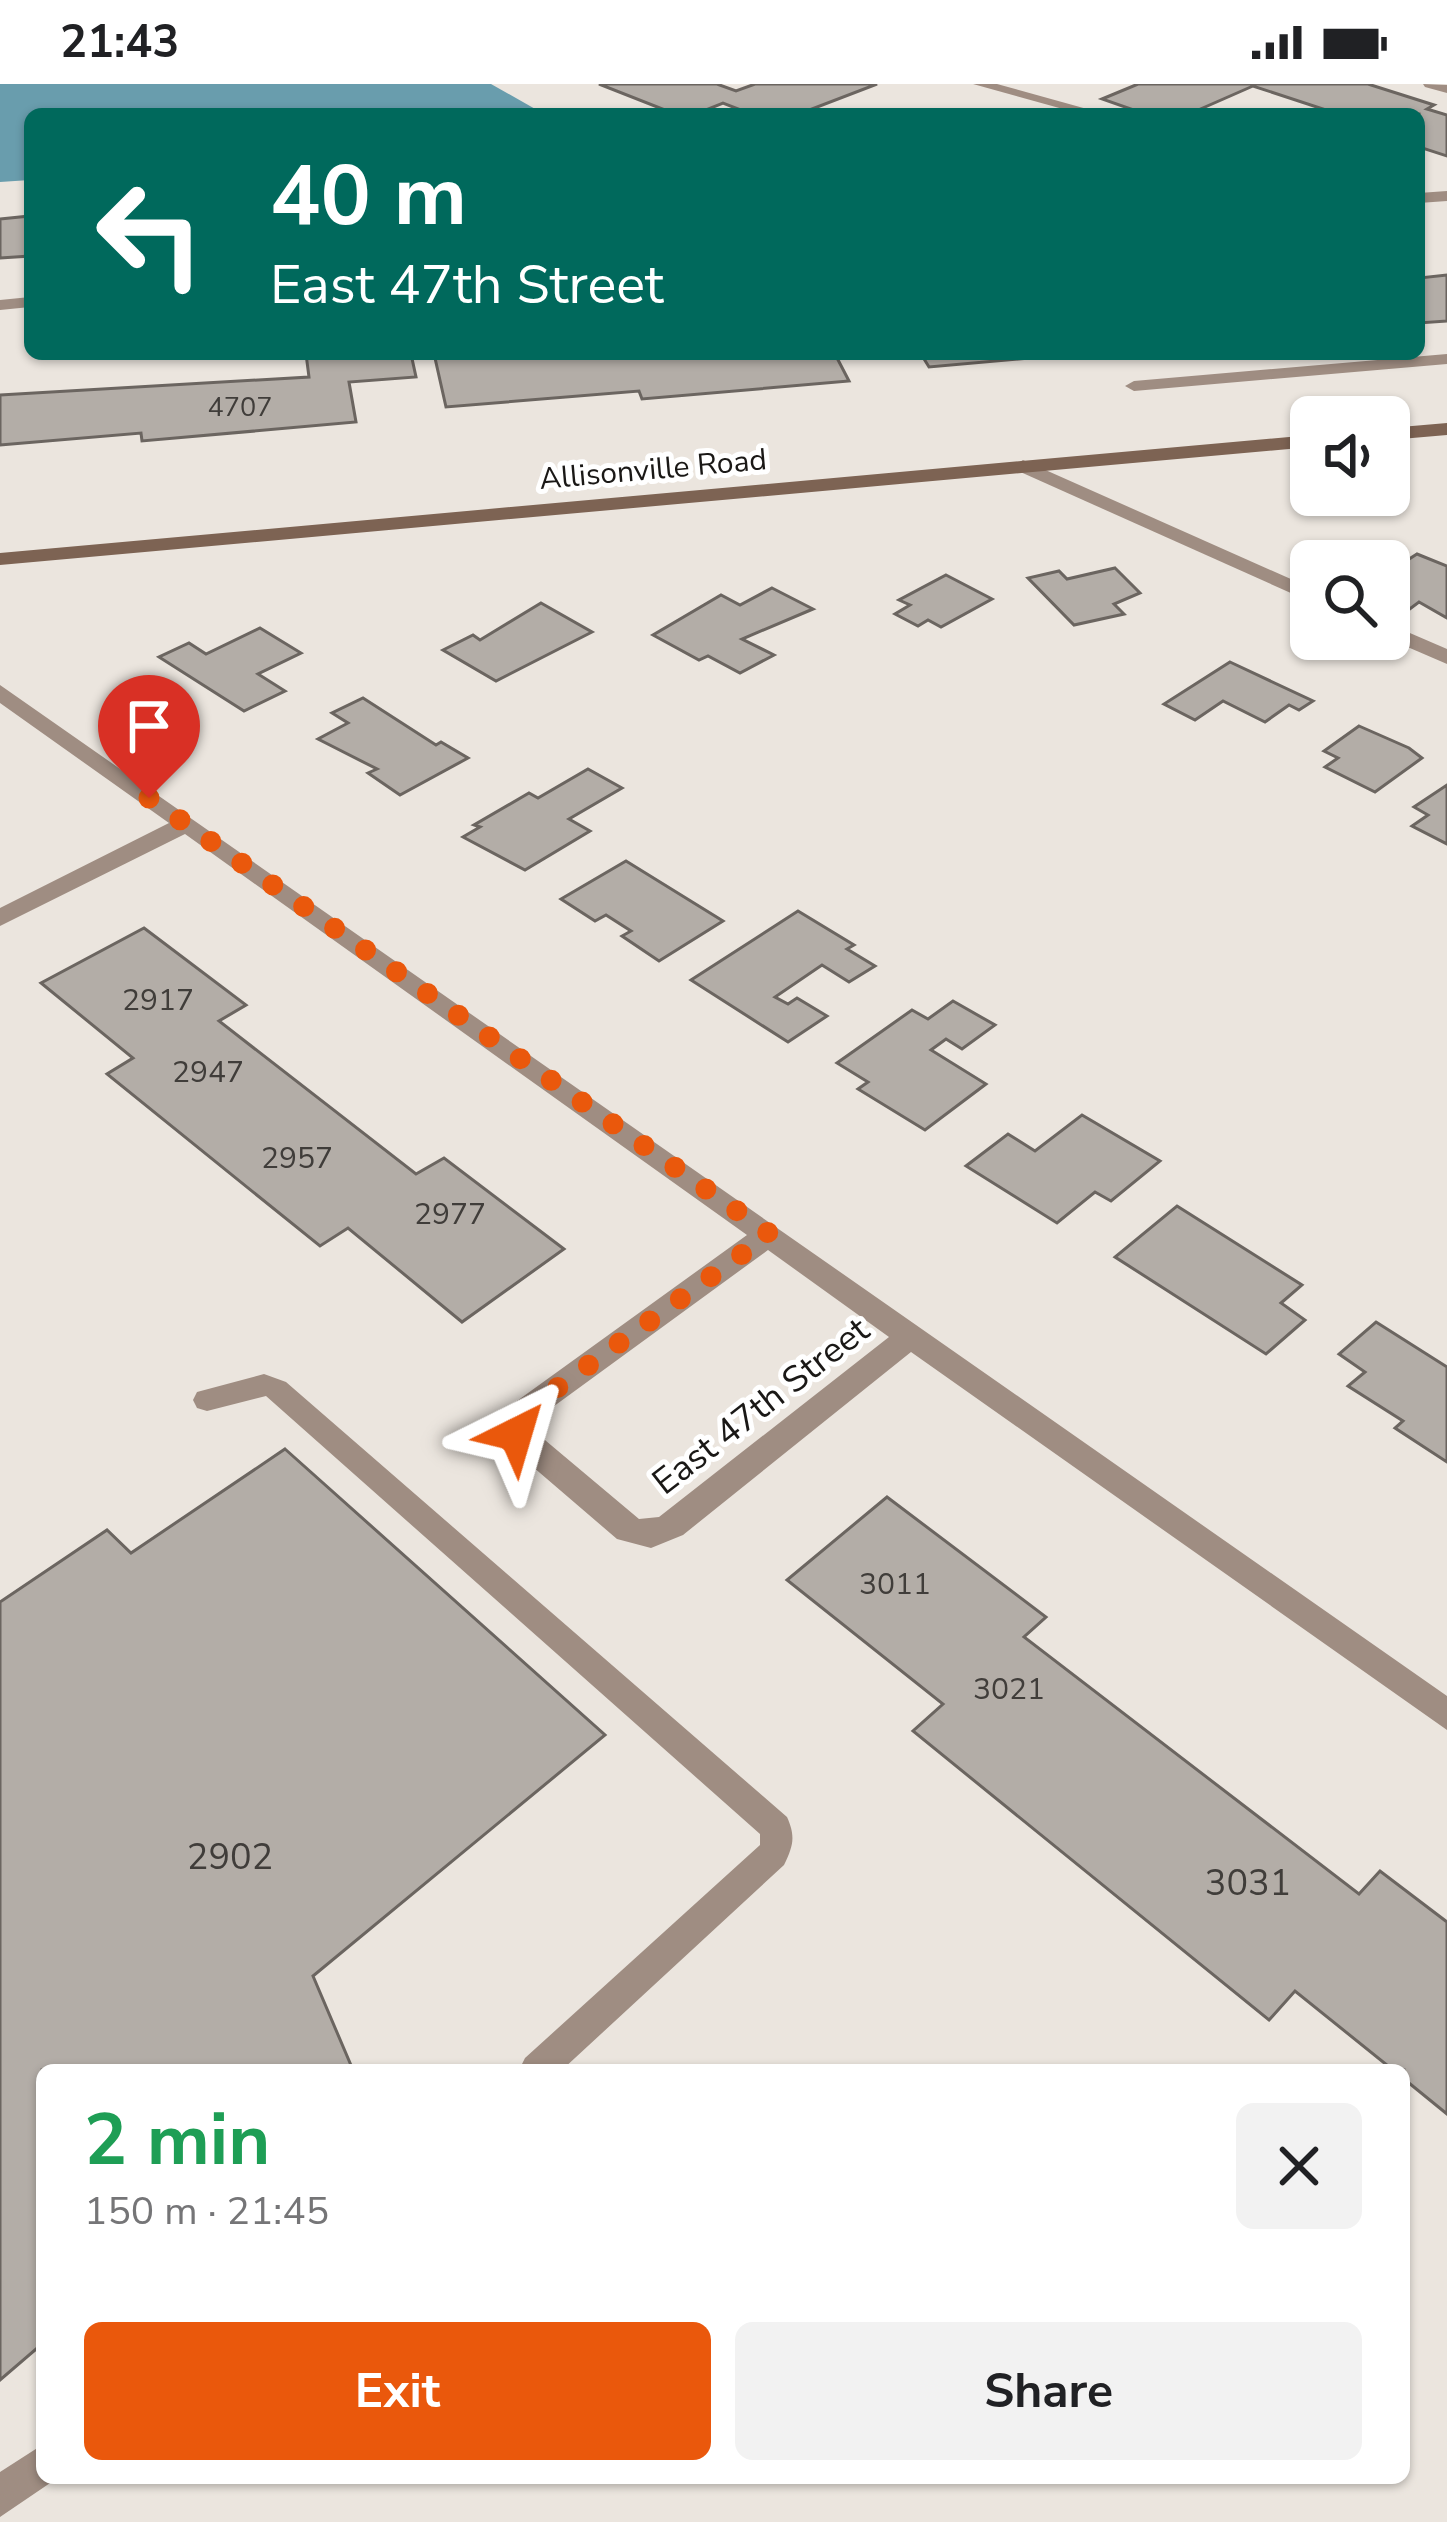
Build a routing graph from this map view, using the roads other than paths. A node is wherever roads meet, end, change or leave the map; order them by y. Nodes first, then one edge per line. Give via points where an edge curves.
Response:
1 (980, 84) edge
2 (1430, 84) edge
3 (1447, 89) edge
4 (1074, 108) edge
5 (1447, 359) edge
6 (1134, 386) dead end
7 (1447, 429) edge
8 (1410, 432) edge
9 (1290, 443) edge
10 (1023, 466) junction
11 (0, 559) edge
12 (1290, 587) edge
13 (1410, 640) edge
14 (1447, 657) edge
15 (0, 692) edge
16 (187, 824) junction
17 (0, 918) edge
18 (770, 1234) junction
19 (912, 1335) junction
20 (207, 1400) dead end
21 (1447, 1715) edge
22 (544, 2064) edge
23 (36, 2470) edge
24 (0, 2497) edge

1 - 4 lane
2 - 3 lane
5 - 6 lane
7 - 8 main road
9 - 10 main road, Allisonville Road
10 - 11 main road, Allisonville Road
10 - 12 street
13 - 14 street
15 - 16 street, East 47th Street
16 - 17 street
16 - 18 street, East 47th Street
18 - 19 street, East 47th Street
18 - 19 street, East 47th Street via 521,1414 516,1434 629,1530 651,1535
19 - 21 street, East 47th Street
20 - 22 lane via 276,1389 775,1827 772,1855
23 - 24 lane

